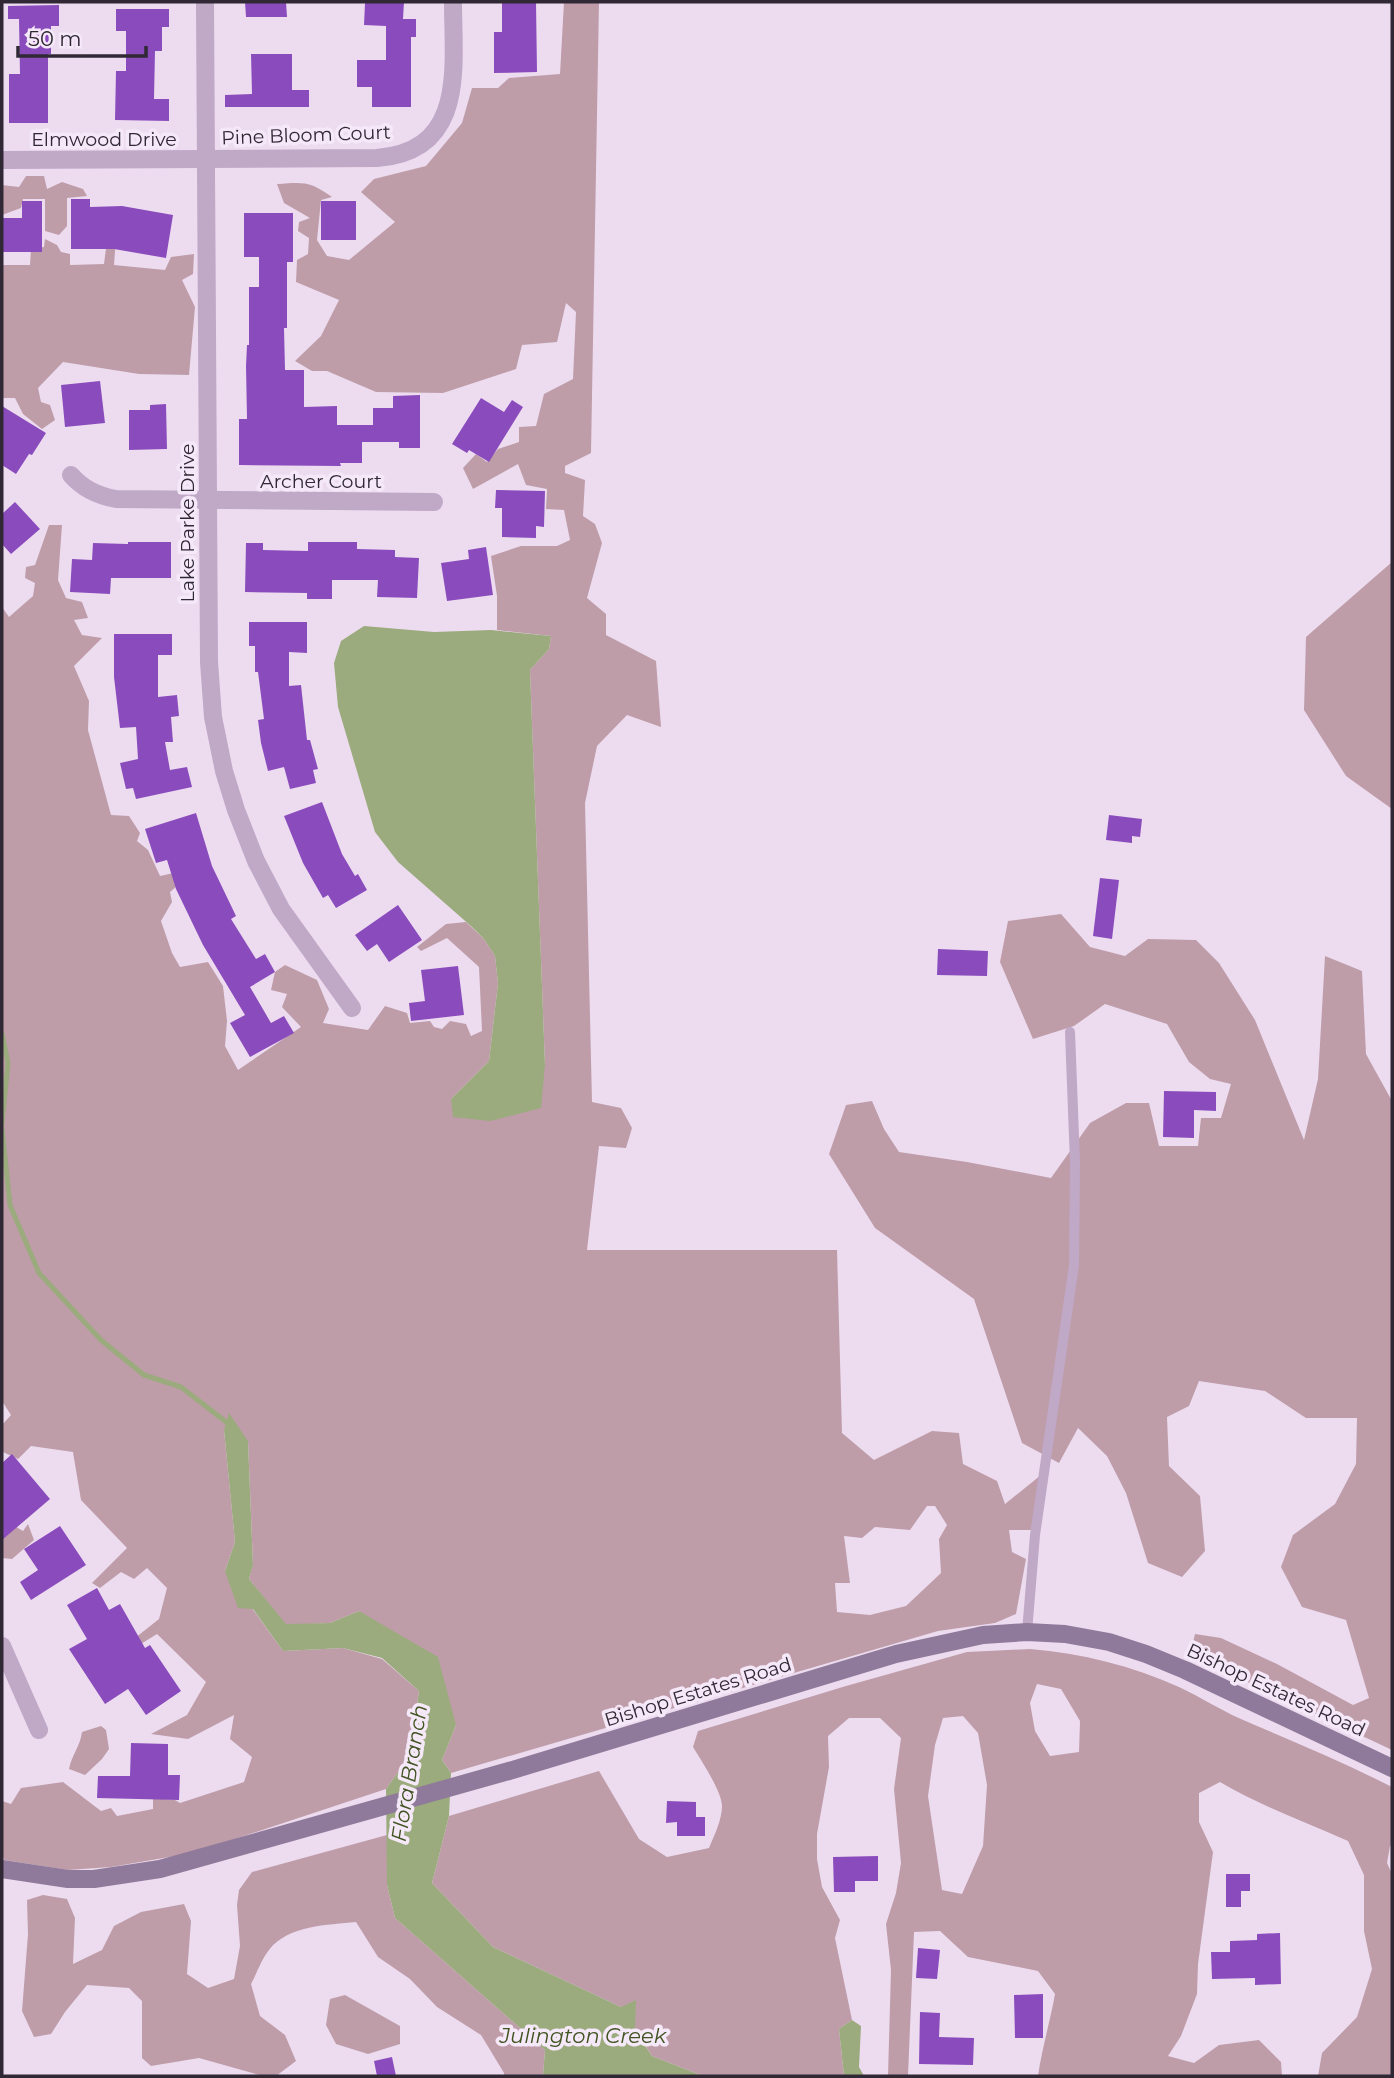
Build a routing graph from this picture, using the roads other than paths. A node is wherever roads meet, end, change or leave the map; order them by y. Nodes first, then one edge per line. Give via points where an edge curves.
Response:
1 (205, 2) edge
2 (453, 2) edge
3 (206, 159) junction
4 (2, 160) edge
5 (71, 475) dead end
6 (208, 501) junction
7 (434, 502) dead end
8 (352, 1008) dead end
9 (1070, 1032) dead end
10 (1027, 1632) junction
11 (2, 1646) edge
12 (39, 1730) dead end
13 (1392, 1768) edge
14 (2, 1869) edge

1 - 3 street, Lake Parke Drive
2 - 3 street, Pine Bloom Court via 451,96 437,128 421,144 377,158
3 - 4 street, Elmwood Drive
3 - 6 street, Lake Parke Drive
5 - 6 street, Archer Court via 103,497
6 - 7 street, Archer Court
6 - 8 street, Lake Parke Drive via 209,662 213,717 224,771 256,861 281,909
9 - 10 lane via 1074,1265 1035,1535
10 - 13 street, Bishop Estates Road via 1109,1642 1146,1654
10 - 14 street, Bishop Estates Road via 983,1635 896,1654 533,1764 160,1869 94,1879
11 - 12 street

